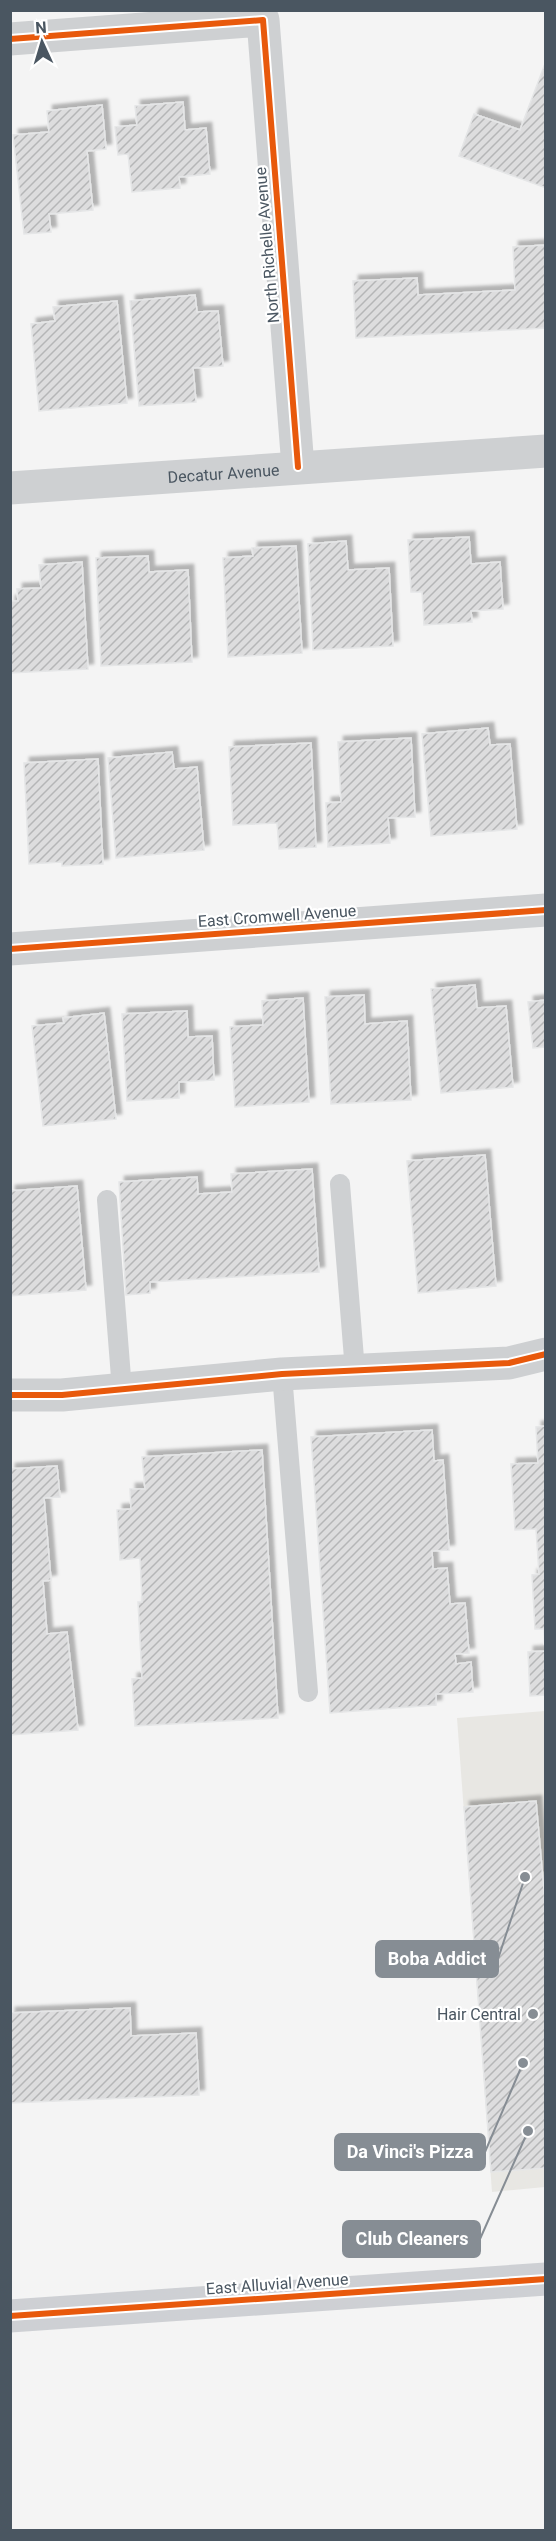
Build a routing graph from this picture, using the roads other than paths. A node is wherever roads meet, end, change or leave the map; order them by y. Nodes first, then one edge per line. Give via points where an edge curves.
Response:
1 (10, 39) edge
2 (546, 451) edge
3 (298, 466) junction
4 (10, 488) edge
5 (546, 910) edge
6 (10, 949) edge
7 (340, 1184) dead end
8 (107, 1200) dead end
9 (546, 1354) edge
10 (355, 1371) junction
11 (282, 1374) junction
12 (122, 1390) junction
13 (10, 1395) edge
14 (308, 1692) dead end
15 (546, 2279) edge
16 (10, 2316) edge

1 - 3 street, North Richelle Avenue via 263,20
2 - 3 street, Decatur Avenue
3 - 4 street, Decatur Avenue
5 - 6 street, East Cromwell Avenue
7 - 10 lane
8 - 12 lane
9 - 10 street via 509,1363
10 - 11 street
11 - 12 street
11 - 14 lane
12 - 13 street
15 - 16 street, East Alluvial Avenue

